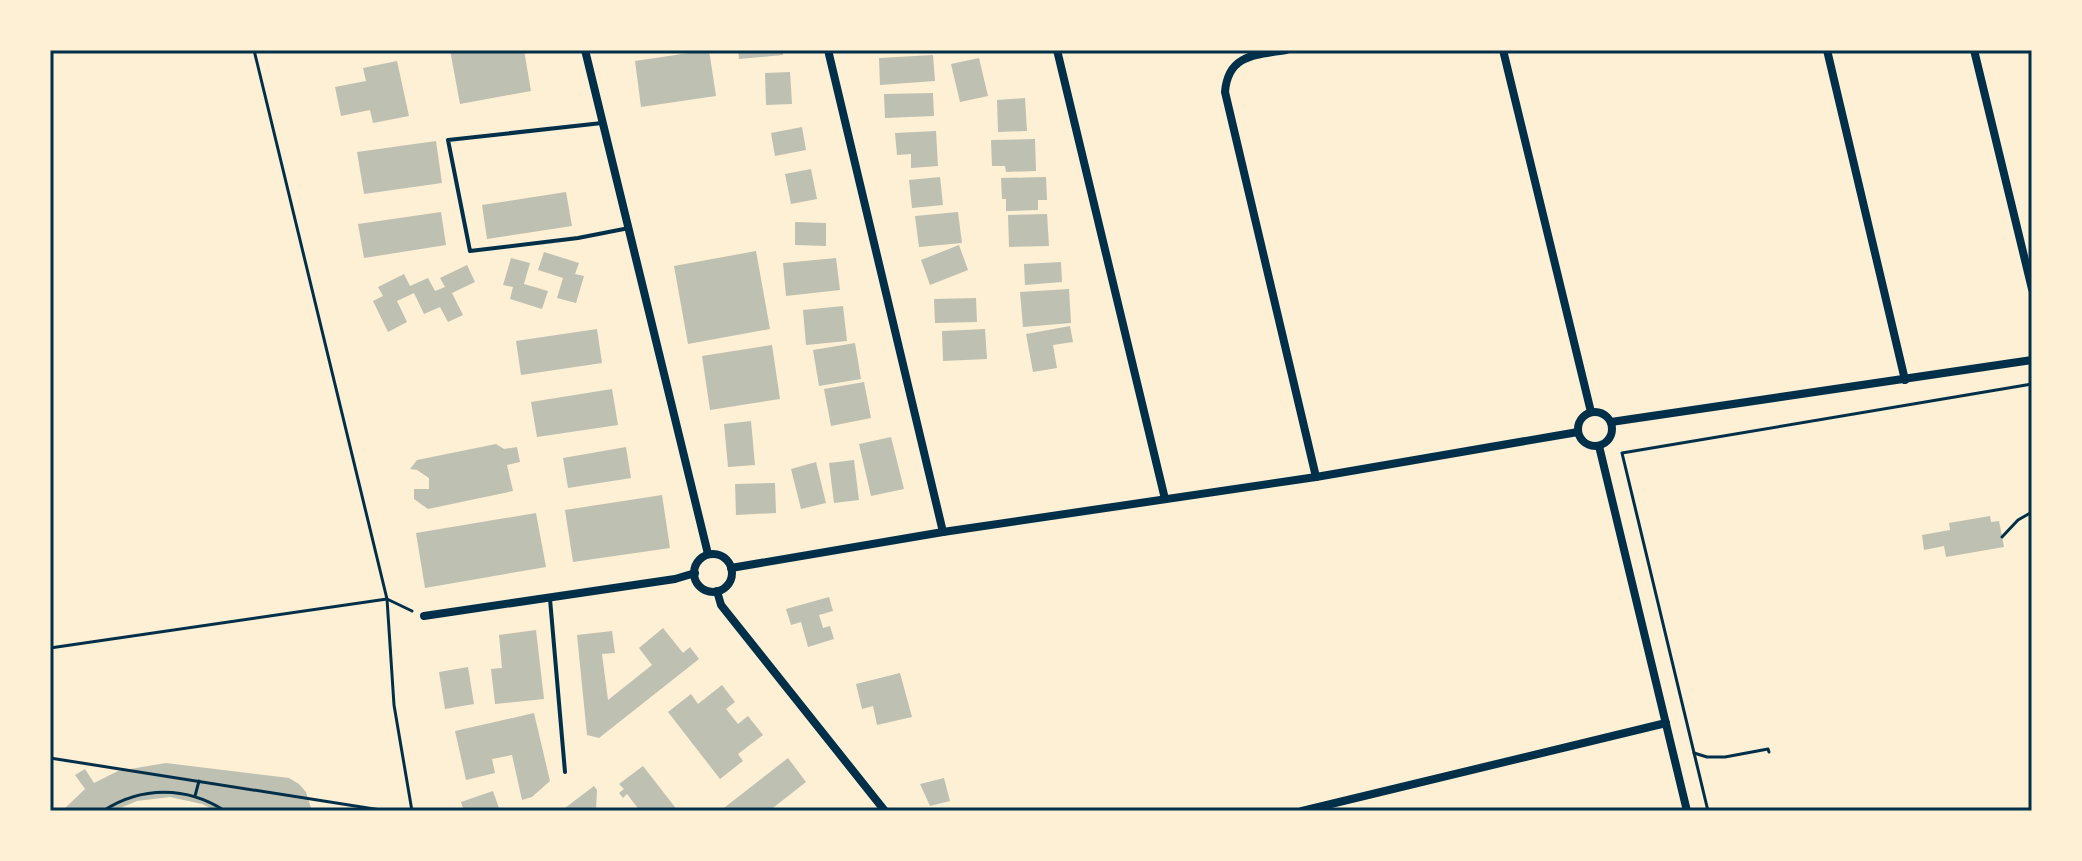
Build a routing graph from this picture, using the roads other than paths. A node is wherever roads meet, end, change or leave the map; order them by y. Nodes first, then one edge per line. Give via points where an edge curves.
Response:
1 (585, 50) edge
2 (828, 50) edge
3 (1057, 50) edge
4 (1286, 50) edge
5 (1503, 50) edge
6 (1827, 50) edge
7 (1974, 50) edge
8 (602, 123) junction
9 (629, 228) junction
10 (2032, 289) edge
11 (2032, 360) edge
12 (1905, 380) junction
13 (1591, 412) junction
14 (1611, 422) junction
15 (1578, 432) junction
16 (1599, 446) junction
17 (1316, 477) junction
18 (1165, 499) junction
19 (943, 532) junction
20 (708, 554) junction
21 (731, 568) junction
22 (695, 573) junction
23 (717, 591) junction
24 (550, 599) junction
25 (424, 616) road end
26 (1666, 723) junction
27 (565, 772) dead end
28 (885, 811) edge
29 (1302, 811) edge
30 (1687, 811) edge

1 - 8 street
2 - 19 street
3 - 18 street
4 - 17 street via 1243,59 1227,76 1225,92
5 - 13 street
6 - 12 street
7 - 10 street
8 - 9 street
8 - 9 lane via 448,140 470,251
9 - 20 street
11 - 12 street
12 - 14 street
13 - 14 street
13 - 15 street via 1579,421
14 - 16 street via 1609,439
15 - 16 street via 1583,442
15 - 17 street
16 - 26 street
17 - 18 street
18 - 19 street
19 - 21 street
20 - 21 street via 723,557
20 - 22 street
21 - 23 street via 729,583
22 - 23 street via 703,588
22 - 24 street
23 - 28 street via 721,605
24 - 25 street
24 - 27 lane
26 - 29 street
26 - 30 street

